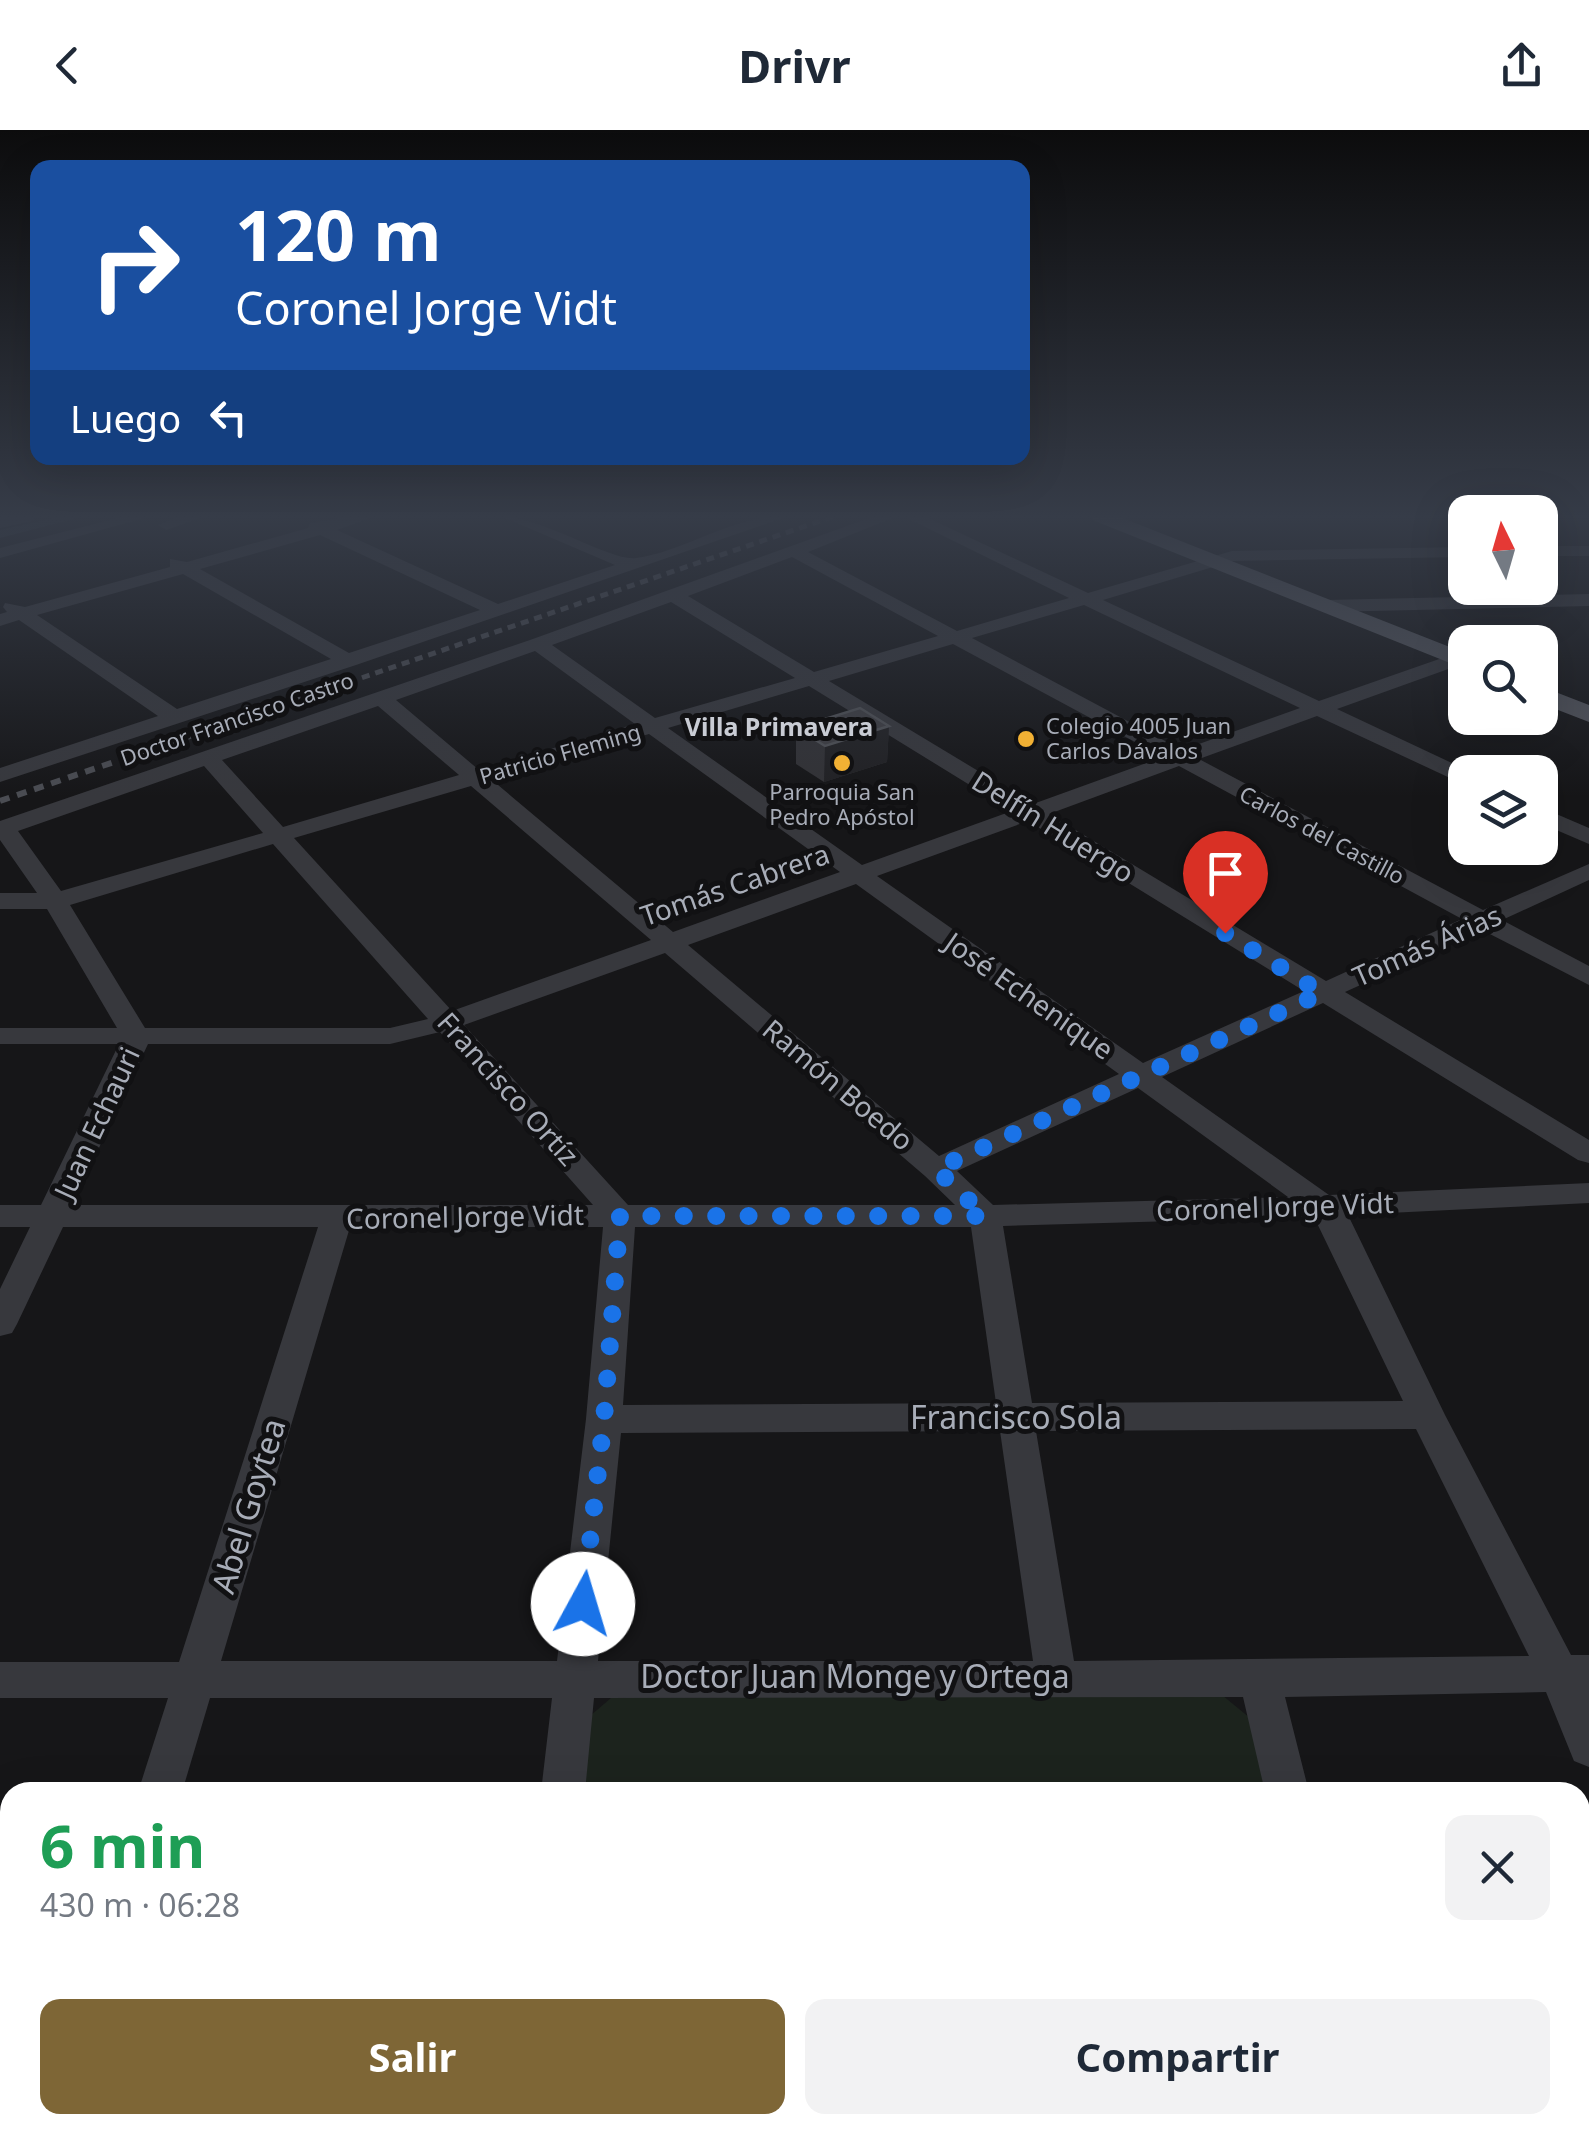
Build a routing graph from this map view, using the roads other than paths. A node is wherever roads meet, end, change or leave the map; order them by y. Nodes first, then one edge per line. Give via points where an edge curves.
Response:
1 (259, 610) edge
2 (628, 610) edge
3 (699, 610) edge
4 (901, 610) edge
5 (1046, 610) edge
6 (1109, 610) edge
7 (1338, 610) edge
8 (1371, 610) edge
9 (498, 611) edge
10 (8, 613) edge
11 (952, 639) junction
12 (537, 644) junction
13 (1448, 649) edge
14 (1448, 651) edge
15 (1448, 661) edge
16 (349, 662) junction
17 (814, 681) junction
18 (1558, 687) edge
19 (378, 696) junction
20 (1589, 700) edge
21 (1558, 701) edge
22 (1318, 708) junction
23 (1589, 714) edge
24 (176, 718) junction
25 (654, 727) junction
26 (208, 757) junction
27 (1181, 759) junction
28 (1448, 770) edge
29 (0, 774) edge
30 (480, 778) junction
31 (1031, 813) junction
32 (1558, 822) edge
33 (2, 828) edge
34 (1589, 837) edge
35 (280, 838) junction
36 (1589, 871) edge
37 (860, 876) junction
38 (0, 901) edge
39 (55, 901) junction
40 (1482, 921) junction
41 (670, 942) junction
42 (1589, 977) edge
43 (1322, 993) junction
44 (448, 1022) junction
45 (0, 1036) edge
46 (137, 1037) junction
47 (1141, 1076) junction
48 (1589, 1153) edge
49 (936, 1169) junction
50 (1589, 1192) edge
51 (1323, 1206) junction
52 (0, 1216) edge
53 (55, 1216) junction
54 (620, 1216) junction
55 (985, 1216) junction
56 (336, 1219) junction
57 (0, 1324) edge
58 (1427, 1415) junction
59 (1015, 1418) junction
60 (604, 1419) junction
61 (1574, 1673) edge
62 (574, 1677) junction
63 (1056, 1677) junction
64 (1260, 1678) junction
65 (0, 1680) edge
66 (196, 1680) junction
67 (1589, 1747) edge
68 (163, 1782) edge
69 (564, 1782) edge
70 (1285, 1782) edge

1 - 16 street
2 - 12 street, Doctor Francisco Castro
3 - 17 street, Delfín Huergo
4 - 11 street, Carlos del Castillo
5 - 11 street, Patricio Fleming
6 - 22 street
7 - 14 main road
8 - 13 main road
9 - 16 street
10 - 24 street
11 - 17 street, Patricio Fleming
11 - 27 street, Carlos del Castillo
12 - 19 street, Doctor Francisco Castro
12 - 25 street, José Echenique
15 - 22 street, Tomás Cabrera
16 - 24 street
17 - 25 street, Patricio Fleming
17 - 31 street, Delfín Huergo
18 - 20 main road
19 - 26 street, Doctor Francisco Castro
19 - 30 street, Ramón Boedo
21 - 23 main road
22 - 27 street, Tomás Cabrera
22 - 28 street
24 - 29 street
25 - 30 street, Patricio Fleming
25 - 37 street, José Echenique
26 - 33 street, Doctor Francisco Castro
26 - 35 street, Francisco Ortíz
27 - 31 street, Tomás Cabrera
27 - 40 street, Carlos del Castillo
30 - 35 street, Patricio Fleming
30 - 41 street, Ramón Boedo
31 - 37 street, Tomás Cabrera
31 - 43 street, Delfín Huergo
32 - 34 street
33 - 39 street, Juan Echauri
35 - 39 street, Patricio Fleming
35 - 44 street, Francisco Ortíz
36 - 40 street, Tomás Árias
37 - 41 street, Tomás Cabrera
37 - 47 street, José Echenique
38 - 39 street, Patricio Fleming
39 - 46 street, Juan Echauri
40 - 42 street, Carlos del Castillo
40 - 43 street, Tomás Árias
41 - 44 street, Tomás Cabrera
41 - 49 street, Ramón Boedo
43 - 47 street, Tomás Árias
43 - 48 street, Delfín Huergo
44 - 46 street, Tomás Cabrera via 390,1036
44 - 54 street, Francisco Ortíz
45 - 46 street, Tomás Cabrera
46 - 53 street, Juan Echauri
47 - 49 street, Tomás Árias
47 - 51 street, José Echenique
49 - 55 street, Ramón Boedo
50 - 51 street, Coronel Jorge Vidt
51 - 55 street, Coronel Jorge Vidt
51 - 58 street, José Echenique
52 - 53 street, Coronel Jorge Vidt
53 - 56 street, Coronel Jorge Vidt
53 - 57 street, Juan Echauri
54 - 55 street, Coronel Jorge Vidt
54 - 56 street, Coronel Jorge Vidt
54 - 60 street
55 - 59 street
56 - 66 street, Abel Goytea
58 - 59 street, Francisco Sola
58 - 61 street, José Echenique
59 - 60 street, Francisco Sola
59 - 63 street
60 - 62 street
61 - 64 street, Doctor Juan Monge y Ortega
61 - 67 street, José Echenique
62 - 63 street, Doctor Juan Monge y Ortega
62 - 66 street, Doctor Juan Monge y Ortega
62 - 69 street
63 - 64 street, Doctor Juan Monge y Ortega
64 - 70 street
65 - 66 street, Doctor Juan Monge y Ortega
66 - 68 street, Abel Goytea

